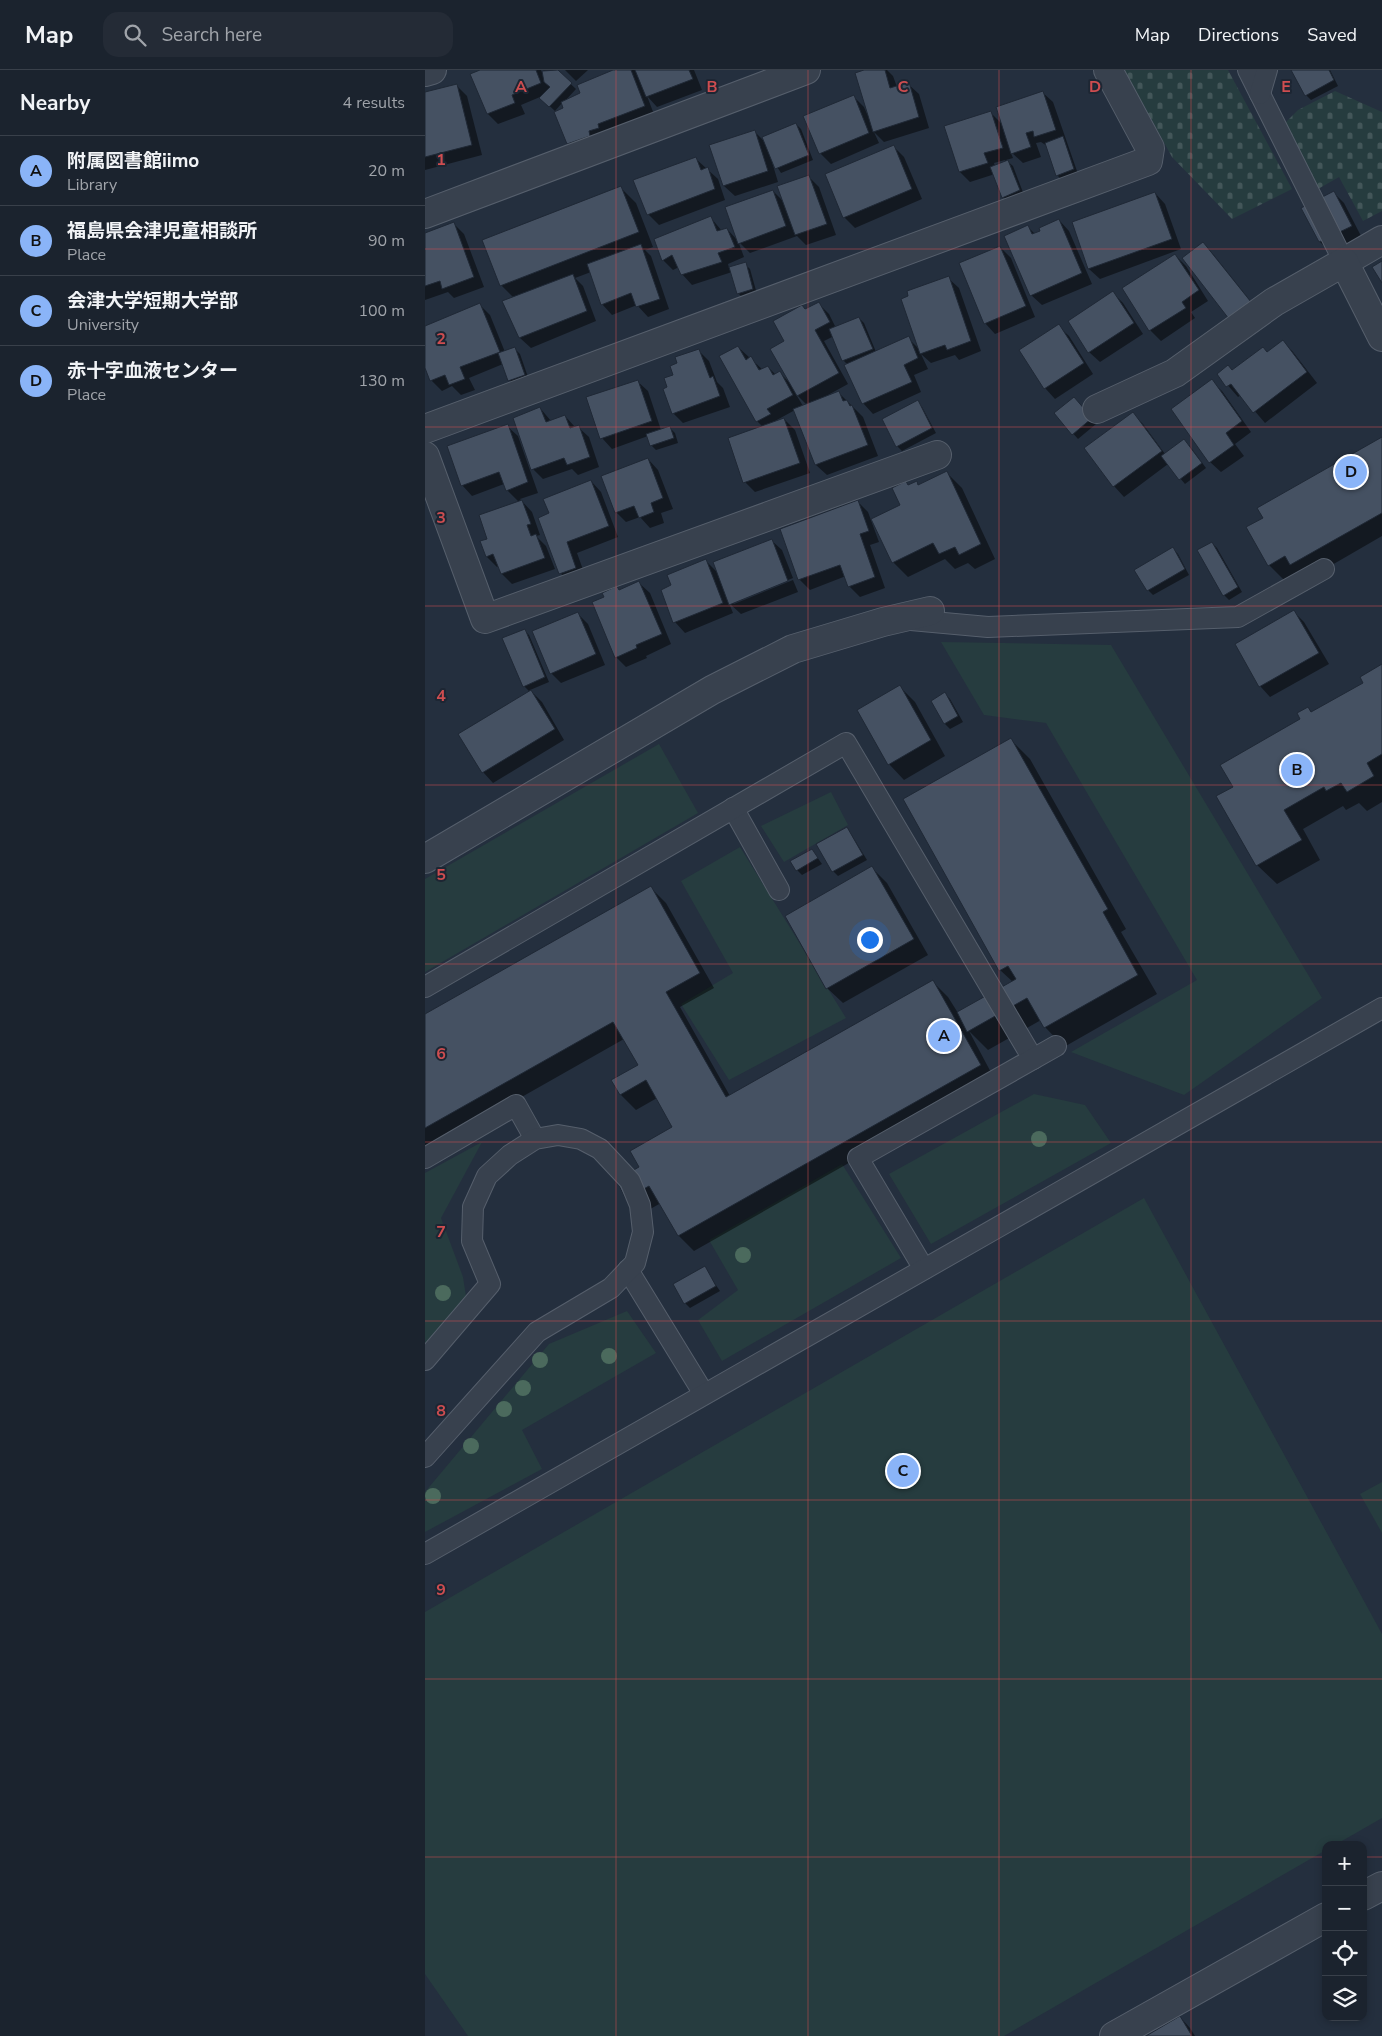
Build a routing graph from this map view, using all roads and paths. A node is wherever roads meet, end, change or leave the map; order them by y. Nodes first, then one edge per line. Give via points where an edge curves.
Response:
1 (431, 70) edge
2 (805, 70) edge
3 (1108, 70) edge
4 (1248, 70) edge
5 (1267, 70) edge
6 (425, 72) edge
7 (1261, 94) junction
8 (425, 214) edge
9 (1382, 240) edge
10 (1344, 262) junction
11 (1382, 337) edge
12 (1097, 409) dead end
13 (425, 429) edge
14 (937, 455) dead end
15 (425, 456) edge
16 (1324, 569) dead end
17 (930, 611) dead end
18 (897, 619) junction
19 (733, 808) junction
20 (425, 859) edge
21 (779, 890) dead end
22 (425, 987) edge
23 (1382, 1008) edge
24 (1056, 1046) dead end
25 (1033, 1059) junction
26 (535, 1140) junction
27 (425, 1158) edge
28 (924, 1269) junction
29 (628, 1270) junction
30 (425, 1360) edge
31 (704, 1394) junction
32 (425, 1458) edge
33 (425, 1554) edge
34 (1382, 1886) edge
35 (1367, 1894) edge
36 (1322, 1919) edge
37 (1114, 2036) edge

1 - 6 street
2 - 8 street
3 - 13 street via 1150,148 1148,161
4 - 7 lane
5 - 7 lane
7 - 10 lane
9 - 10 street
10 - 11 street
10 - 12 street via 1274,302 1175,373
14 - 15 street via 485,619
16 - 18 lane via 1238,617 988,627
17 - 18 street
18 - 20 street via 793,650 712,690
19 - 21 lane
19 - 22 lane
19 - 25 lane via 846,743
23 - 28 lane
24 - 25 lane
25 - 28 lane via 858,1158
26 - 27 lane via 516,1106
26 - 29 lane via 558,1135 581,1139 600,1149 629,1181 640,1205 643,1232 635,1263
26 - 30 lane via 510,1155 487,1176 473,1207 472,1241 491,1284
28 - 31 lane
29 - 31 lane
29 - 32 lane via 611,1288 537,1332
31 - 33 lane
34 - 35 street
36 - 37 street

